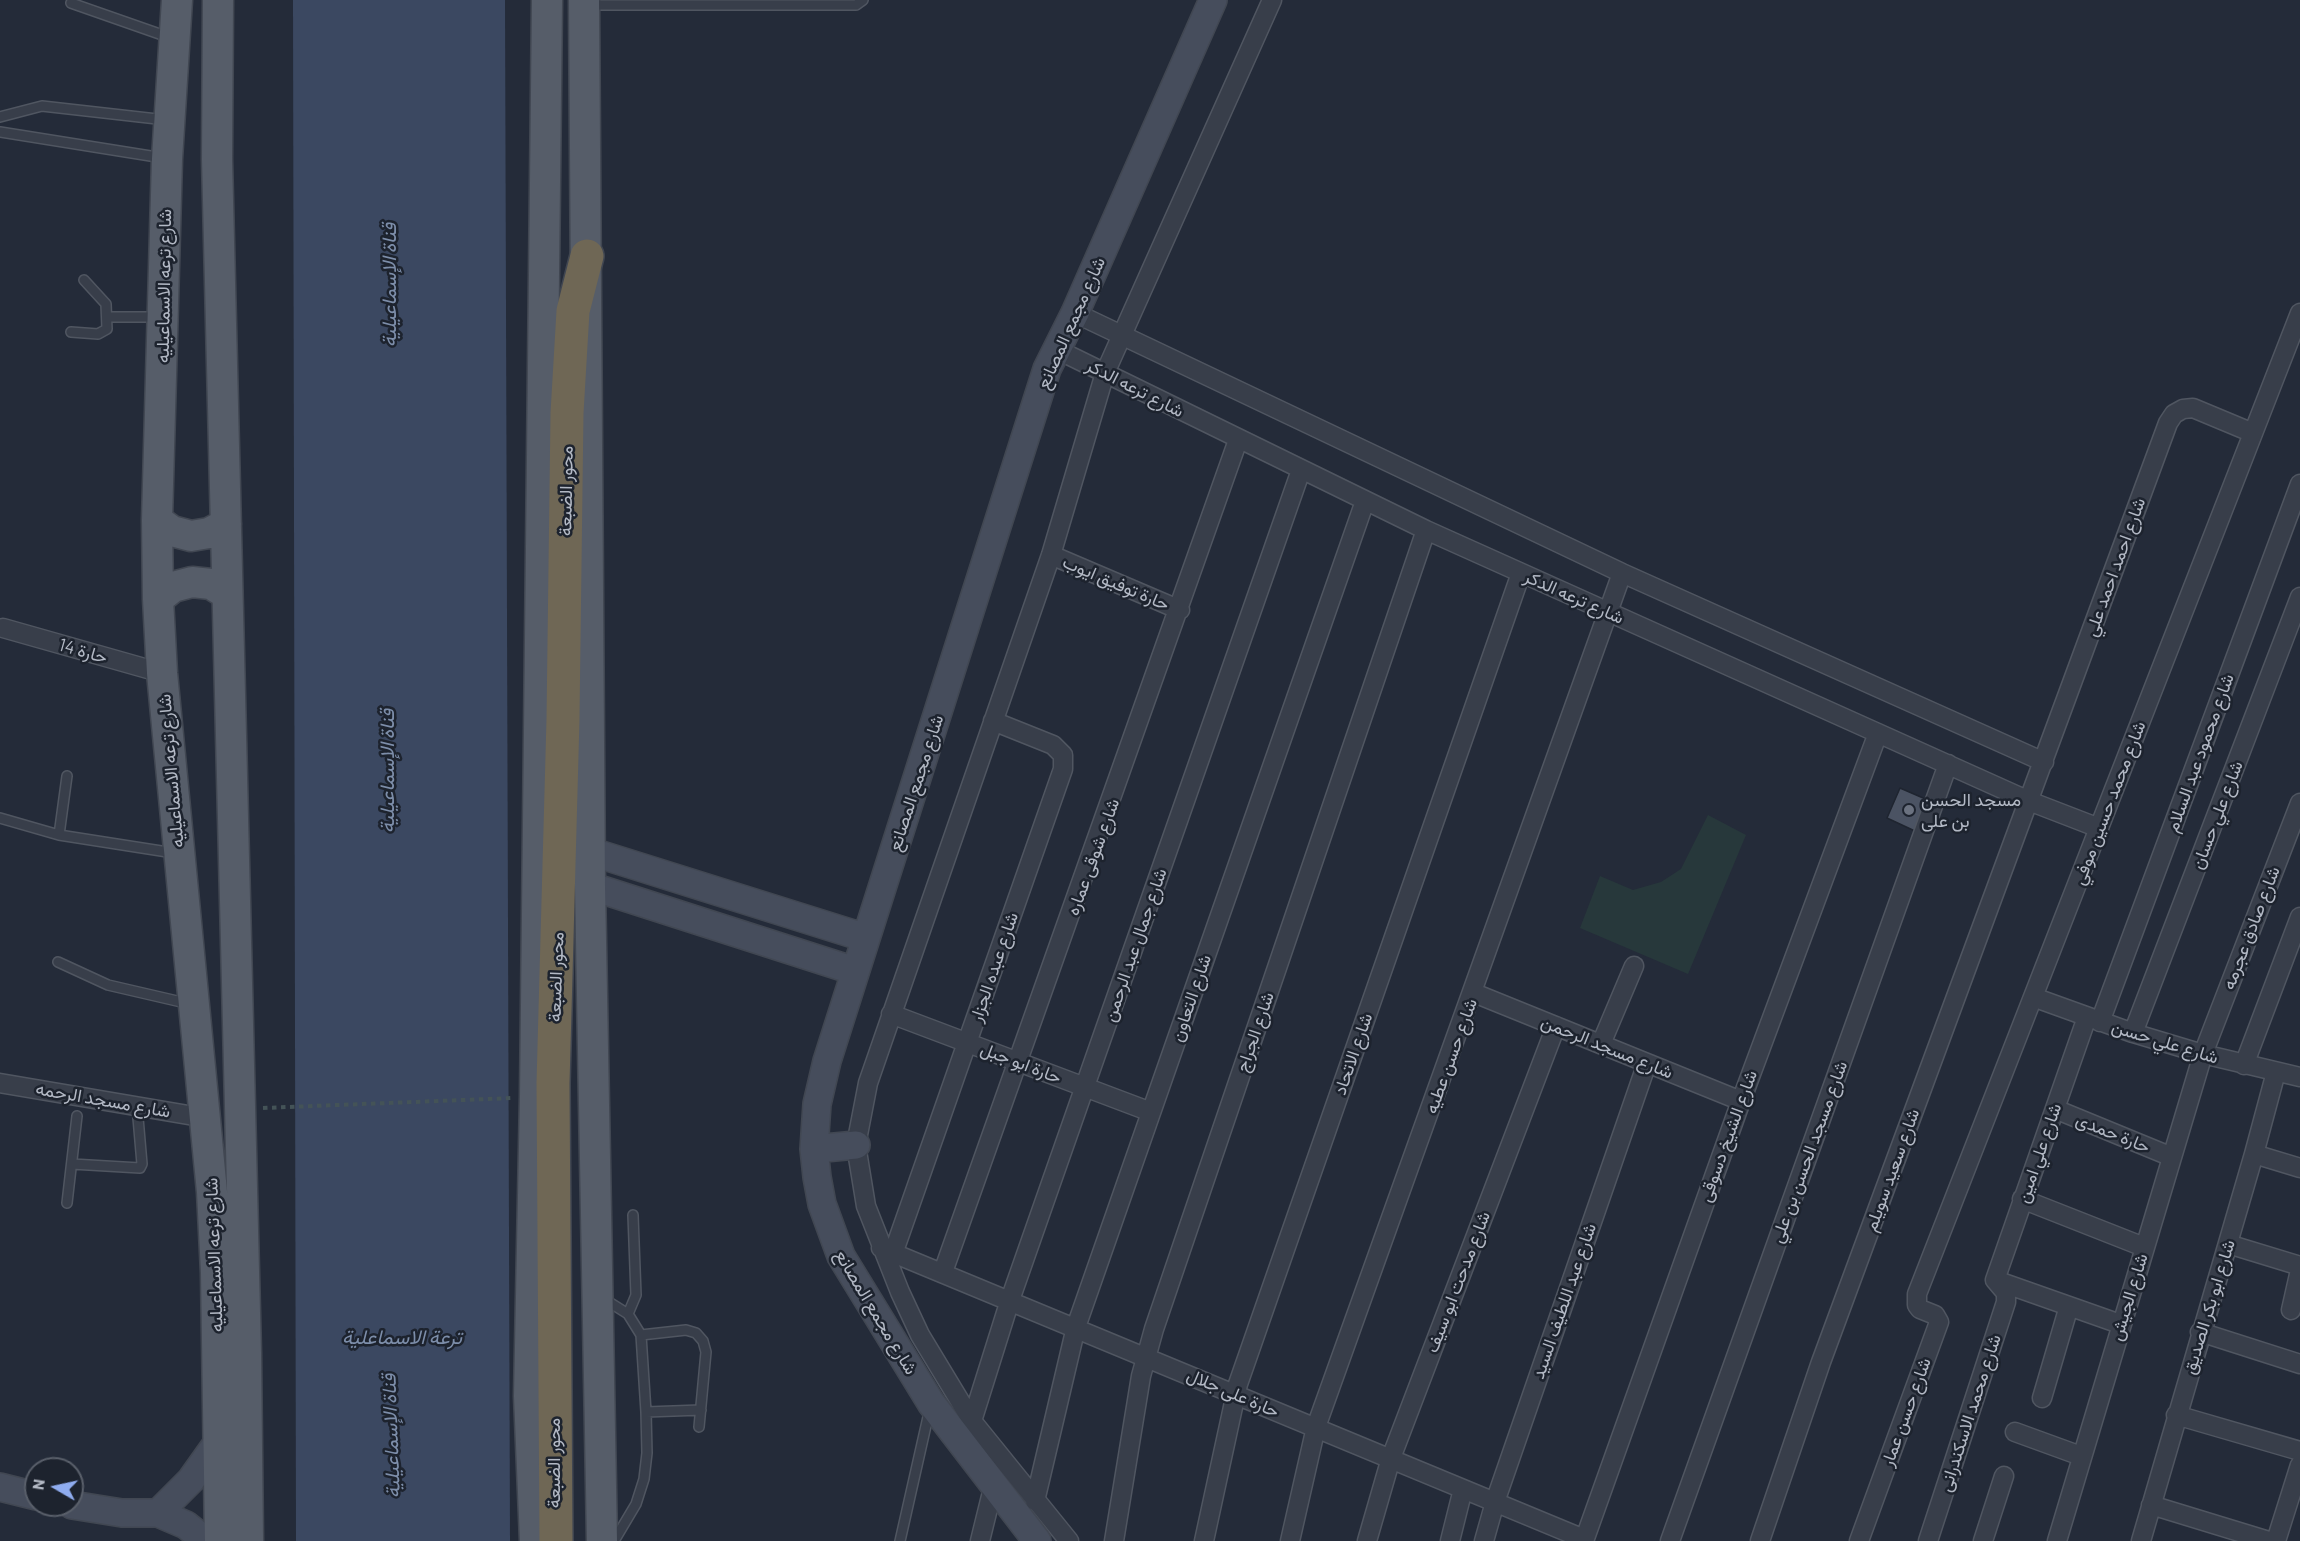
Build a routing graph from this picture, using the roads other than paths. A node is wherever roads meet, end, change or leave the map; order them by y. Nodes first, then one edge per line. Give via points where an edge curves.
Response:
1 (177, 0) edge
2 (218, 0) edge
3 (547, 0) edge
4 (863, 0) edge
5 (1213, 0) edge
6 (1272, 0) edge
7 (584, 2) edge
8 (627, 2) edge
9 (71, 3) dead end
10 (174, 39) junction
11 (0, 117) edge
12 (169, 120) junction
13 (0, 132) edge
14 (167, 159) junction
15 (587, 256) junction
16 (84, 280) dead end
17 (1075, 313) junction
18 (2300, 313) edge
19 (164, 316) junction
20 (108, 317) junction
21 (71, 332) dead end
22 (1120, 334) junction
23 (1056, 349) junction
24 (1105, 374) junction
25 (2253, 433) junction
26 (1238, 440) junction
27 (1301, 470) junction
28 (2300, 484) edge
29 (1365, 501) junction
30 (157, 520) junction
31 (226, 524) junction
32 (1426, 530) junction
33 (1051, 555) junction
34 (1521, 573) junction
35 (1622, 573) junction
36 (227, 594) junction
37 (2300, 597) edge
38 (158, 599) junction
39 (1180, 610) junction
40 (1606, 612) junction
41 (3, 628) dead end
42 (162, 673) junction
43 (993, 721) junction
44 (1878, 733) junction
45 (2044, 762) junction
46 (1948, 764) junction
47 (67, 776) dead end
48 (2029, 801) junction
49 (2300, 803) edge
50 (0, 818) edge
51 (2099, 828) junction
52 (59, 835) junction
53 (592, 852) junction
54 (178, 854) junction
55 (590, 886) junction
56 (2300, 917) edge
57 (866, 938) junction
58 (58, 962) dead end
59 (1634, 966) dead end
60 (855, 972) junction
61 (1474, 993) junction
62 (2033, 997) junction
63 (193, 1005) junction
64 (891, 1014) junction
65 (2093, 1019) junction
66 (1556, 1026) junction
67 (2133, 1033) junction
68 (968, 1043) junction
69 (1601, 1044) junction
70 (2203, 1054) junction
71 (1020, 1062) junction
72 (1647, 1063) junction
73 (2244, 1065) junction
74 (2276, 1072) junction
75 (2300, 1077) edge
76 (0, 1083) edge
77 (1085, 1087) junction
78 (1741, 1101) junction
79 (137, 1106) junction
80 (2055, 1109) junction
81 (1151, 1112) junction
82 (77, 1116) dead end
83 (206, 1118) junction
84 (856, 1145) junction
85 (814, 1149) junction
86 (2254, 1154) junction
87 (2172, 1156) junction
88 (72, 1164) junction
89 (2300, 1168) edge
90 (2022, 1199) junction
91 (67, 1203) dead end
92 (633, 1215) dead end
93 (533, 1244) junction
94 (2228, 1244) junction
95 (2144, 1247) junction
96 (888, 1249) junction
97 (2300, 1268) edge
98 (943, 1272) junction
99 (1998, 1284) junction
100 (1917, 1294) joint
101 (596, 1295) junction
102 (1010, 1300) junction
103 (2069, 1306) junction
104 (2291, 1310) dead end
105 (628, 1314) junction
106 (2120, 1324) junction
107 (1076, 1327) junction
108 (2200, 1332) junction
109 (641, 1335) junction
110 (1145, 1356) junction
111 (2300, 1365) edge
112 (1235, 1394) junction
113 (2042, 1398) dead end
114 (931, 1403) junction
115 (701, 1410) junction
116 (646, 1412) junction
117 (2176, 1414) junction
118 (972, 1421) junction
119 (699, 1426) dead end
120 (1316, 1427) junction
121 (2015, 1432) dead end
122 (218, 1442) junction
123 (2300, 1451) edge
124 (2081, 1456) junction
125 (1390, 1458) junction
126 (2300, 1465) edge
127 (2004, 1476) dead end
128 (994, 1484) junction
129 (0, 1487) edge
130 (1463, 1489) junction
131 (24, 1493) edge
132 (1035, 1501) junction
133 (1495, 1502) junction
134 (2151, 1505) junction
135 (84, 1507) edge
136 (158, 1513) junction
137 (1584, 1540) edge
138 (206, 1541) edge
139 (220, 1541) edge
140 (248, 1541) edge
141 (535, 1541) edge
142 (542, 1541) edge
143 (556, 1541) edge
144 (602, 1541) edge
145 (614, 1541) edge
146 (900, 1541) edge
147 (980, 1541) edge
148 (1037, 1541) edge
149 (1069, 1541) edge
150 (1114, 1541) edge
151 (1204, 1541) edge
152 (1290, 1541) edge
153 (1367, 1541) edge
154 (1450, 1541) edge
155 (1484, 1541) edge
156 (1670, 1541) edge
157 (1760, 1541) edge
158 (1859, 1541) edge
159 (1928, 1541) edge
160 (1983, 1541) edge
161 (2057, 1541) edge
162 (2141, 1541) edge
163 (2269, 1541) edge
164 (2277, 1541) edge

1 - 10 main road, شارع ترعه الاسماعيليه
2 - 31 main road, شارع ترعه الاسماعيليه via 217,159
3 - 93 main road
4 - 8 lane via 856,5
5 - 17 street, شارع مجمع المصانع
6 - 22 street, شارع مجمع المصانع
7 - 8 lane
7 - 15 main road
9 - 10 lane
10 - 12 main road, شارع ترعه الاسماعيليه
11 - 12 lane via 42,106
12 - 14 main road, شارع ترعه الاسماعيليه
13 - 14 lane
14 - 19 main road, شارع ترعه الاسماعيليه
15 - 53 main road
15 - 143 highway, محور الضبعة via 571,330 567,413 553,1083
16 - 20 lane via 103,298
17 - 22 street
17 - 23 street, شارع مجمع المصانع
18 - 25 street, شارع محمد حسين موفي
19 - 20 lane
19 - 30 main road, شارع ترعه الاسماعيليه
20 - 21 lane via 107,329 102,333
22 - 24 street, شارع مجمع المصانع
22 - 35 street
23 - 24 street, شارع ترعه الدكر
23 - 57 street, شارع مجمع المصانع
24 - 26 street, شارع ترعه الدكر
24 - 33 street, شارع مجمع المصانع
25 - 45 street, شارع احمد احمد علي via 2193,408 2174,414 2168,423
25 - 51 street, شارع محمد حسين موفي
26 - 27 street, شارع ترعه الدكر
26 - 39 street, شارع شوقى عماره
27 - 29 street, شارع ترعه الدكر
27 - 77 street, شارع جمال عبد الرحمن
28 - 65 street, شارع محمود عبد السلام
29 - 32 street, شارع ترعه الدكر
29 - 81 street, شارع التعاون
30 - 31 main road via 172,531 190,536 209,534
30 - 38 main road, شارع ترعه الاسماعيليه
31 - 36 main road, شارع ترعه الاسماعيليه
32 - 34 street, شارع ترعه الدكر
32 - 110 street, شارع الجراج
33 - 39 street, حارة توفيق ايوب
33 - 43 street, شارع مجمع المصانع
34 - 40 street, شارع ترعه الدكر
34 - 112 street, شارع الاتحاد
35 - 40 street, شارع حسن عطيه
35 - 45 street
36 - 38 main road via 211,584 192,582 173,587
36 - 140 main road, شارع ترعه الاسماعيليه
37 - 67 street, شارع علي حسان
38 - 42 main road, شارع ترعه الاسماعيليه
39 - 71 street, شارع شوقى عماره
40 - 44 street, شارع ترعه الدكر
40 - 61 street, شارع حسن عطيه
41 - 42 street, حارة 14
42 - 54 main road, شارع ترعه الاسماعيليه
43 - 64 street, شارع مجمع المصانع
43 - 68 street, شارع عبده الجزار via 1053,746 1064,763
44 - 46 street, شارع ترعه الدكر
44 - 78 street, شارع الشيخ دسوقى
45 - 48 street, شارع احمد احمد علي
46 - 48 street, شارع ترعه الدكر
46 - 156 street, شارع مسجد الحسن بن علي
47 - 52 lane
48 - 51 street, شارع ترعه الدكر
48 - 157 street, شارع سعيد سويلم via 1813,1384
49 - 70 street, شارع صادق عجرمه
50 - 52 lane
51 - 62 street, شارع محمد حسين موفي
52 - 54 lane
53 - 55 main road
53 - 57 street
54 - 63 main road, شارع ترعه الاسماعيليه
55 - 60 street
55 - 101 main road
56 - 73 street
57 - 60 street, شارع مجمع المصانع
58 - 63 lane via 108,986
59 - 69 street
60 - 85 street, شارع مجمع المصانع via 817,1104
61 - 66 street, شارع مسجد الرحمن
61 - 120 street, شارع حسن عطيه
62 - 65 street, شارع علي حسن
62 - 100 street, شارع محمد حسين موفي
63 - 83 main road, شارع ترعه الاسماعيليه
64 - 68 street, حارة ابو جبل
64 - 84 street, شارع مجمع المصانع via 868,1083
65 - 67 street, شارع علي حسن
65 - 80 street, شارع علي امين
66 - 69 street, شارع مسجد الرحمن
66 - 125 street, شارع مدحت ابو سيف
67 - 70 street, شارع علي حسن
68 - 71 street, حارة ابو جبل
68 - 96 street, شارع عبده الجزار
69 - 72 street, شارع مسجد الرحمن
70 - 73 street, شارع علي حسن
70 - 87 street, شارع الجيش
71 - 77 street, حارة ابو جبل
71 - 98 street, شارع شوقى عماره
72 - 78 street, شارع مسجد الرحمن
72 - 133 street, شارع عبد اللطيف السيد
73 - 74 street, شارع علي حسن
74 - 75 street, شارع علي حسن
74 - 86 street, شارع ابو بكر الصديق
76 - 79 street, شارع مسجد الرحمه
77 - 81 street, حارة ابو جبل
77 - 102 street, شارع جمال عبد الرحمن
78 - 137 street, شارع الشيخ دسوقى
79 - 83 street, شارع مسجد الرحمه
79 - 88 lane via 140,1168
80 - 87 street, حارة حمدى
80 - 90 street, شارع علي امين
81 - 107 street, شارع التعاون
82 - 88 lane
83 - 122 main road, شارع ترعه الاسماعيليه via 216,1273
84 - 85 street
84 - 96 street, شارع مجمع المصانع via 863,1196
85 - 114 street, شارع مجمع المصانع via 822,1204 841,1256
86 - 89 street
86 - 94 street, شارع ابو بكر الصديق
87 - 95 street, شارع الجيش
88 - 91 lane
90 - 95 street
90 - 99 street, شارع علي امين
92 - 105 lane via 636,1295
93 - 141 main road via 529,1396
93 - 142 highway via 543,1314
94 - 97 street
94 - 108 street, شارع ابو بكر الصديق
95 - 106 street, شارع الجيش
96 - 98 street, حارة على جلال
96 - 118 street, شارع مجمع المصانع via 920,1335
97 - 104 street
98 - 102 street, حارة على جلال
99 - 103 street
99 - 159 street, شارع محمد الاسكندرانى via 2006,1293 2006,1302
100 - 158 street, شارع حسن عمار via 1917,1305 1935,1315 1939,1322
101 - 105 lane via 614,1302
101 - 144 main road
102 - 107 street, حارة على جلال
102 - 118 street, شارع جمال عبد الرحمن
103 - 106 street
103 - 113 street
105 - 109 lane
106 - 124 street, شارع الجيش
107 - 110 street, حارة على جلال
107 - 132 street, شارع التعاون
108 - 111 street
108 - 117 street, شارع ابو بكر الصديق
109 - 115 lane via 686,1330 703,1341 706,1352
109 - 116 lane
110 - 112 street, حارة على جلال
110 - 150 street, شارع الجراج
112 - 120 street, حارة على جلال
112 - 151 street, شارع الاتحاد
114 - 128 street, شارع مجمع المصانع
114 - 146 lane
115 - 116 lane
115 - 119 lane
116 - 145 lane via 644,1479 636,1504
117 - 123 street
117 - 134 street, شارع ابو بكر الصديق
118 - 132 street, شارع مجمع المصانع
120 - 125 street, حارة على جلال
120 - 152 street, شارع حسن عطيه
121 - 124 street
122 - 136 street via 191,1480
122 - 139 main road, شارع ترعه الاسماعيليه
124 - 161 street, شارع الجيش
125 - 130 street, حارة على جلال
125 - 153 street, شارع مدحت ابو سيف
126 - 164 street
127 - 160 street
128 - 147 street
128 - 148 street, شارع مجمع المصانع
129 - 131 street
130 - 133 street, حارة على جلال
130 - 154 street
132 - 149 street, شارع مجمع المصانع
133 - 137 street, حارة على جلال
133 - 155 street, شارع عبد اللطيف السيد
134 - 162 street, شارع ابو بكر الصديق
134 - 163 street
135 - 136 street
136 - 138 street via 186,1525

